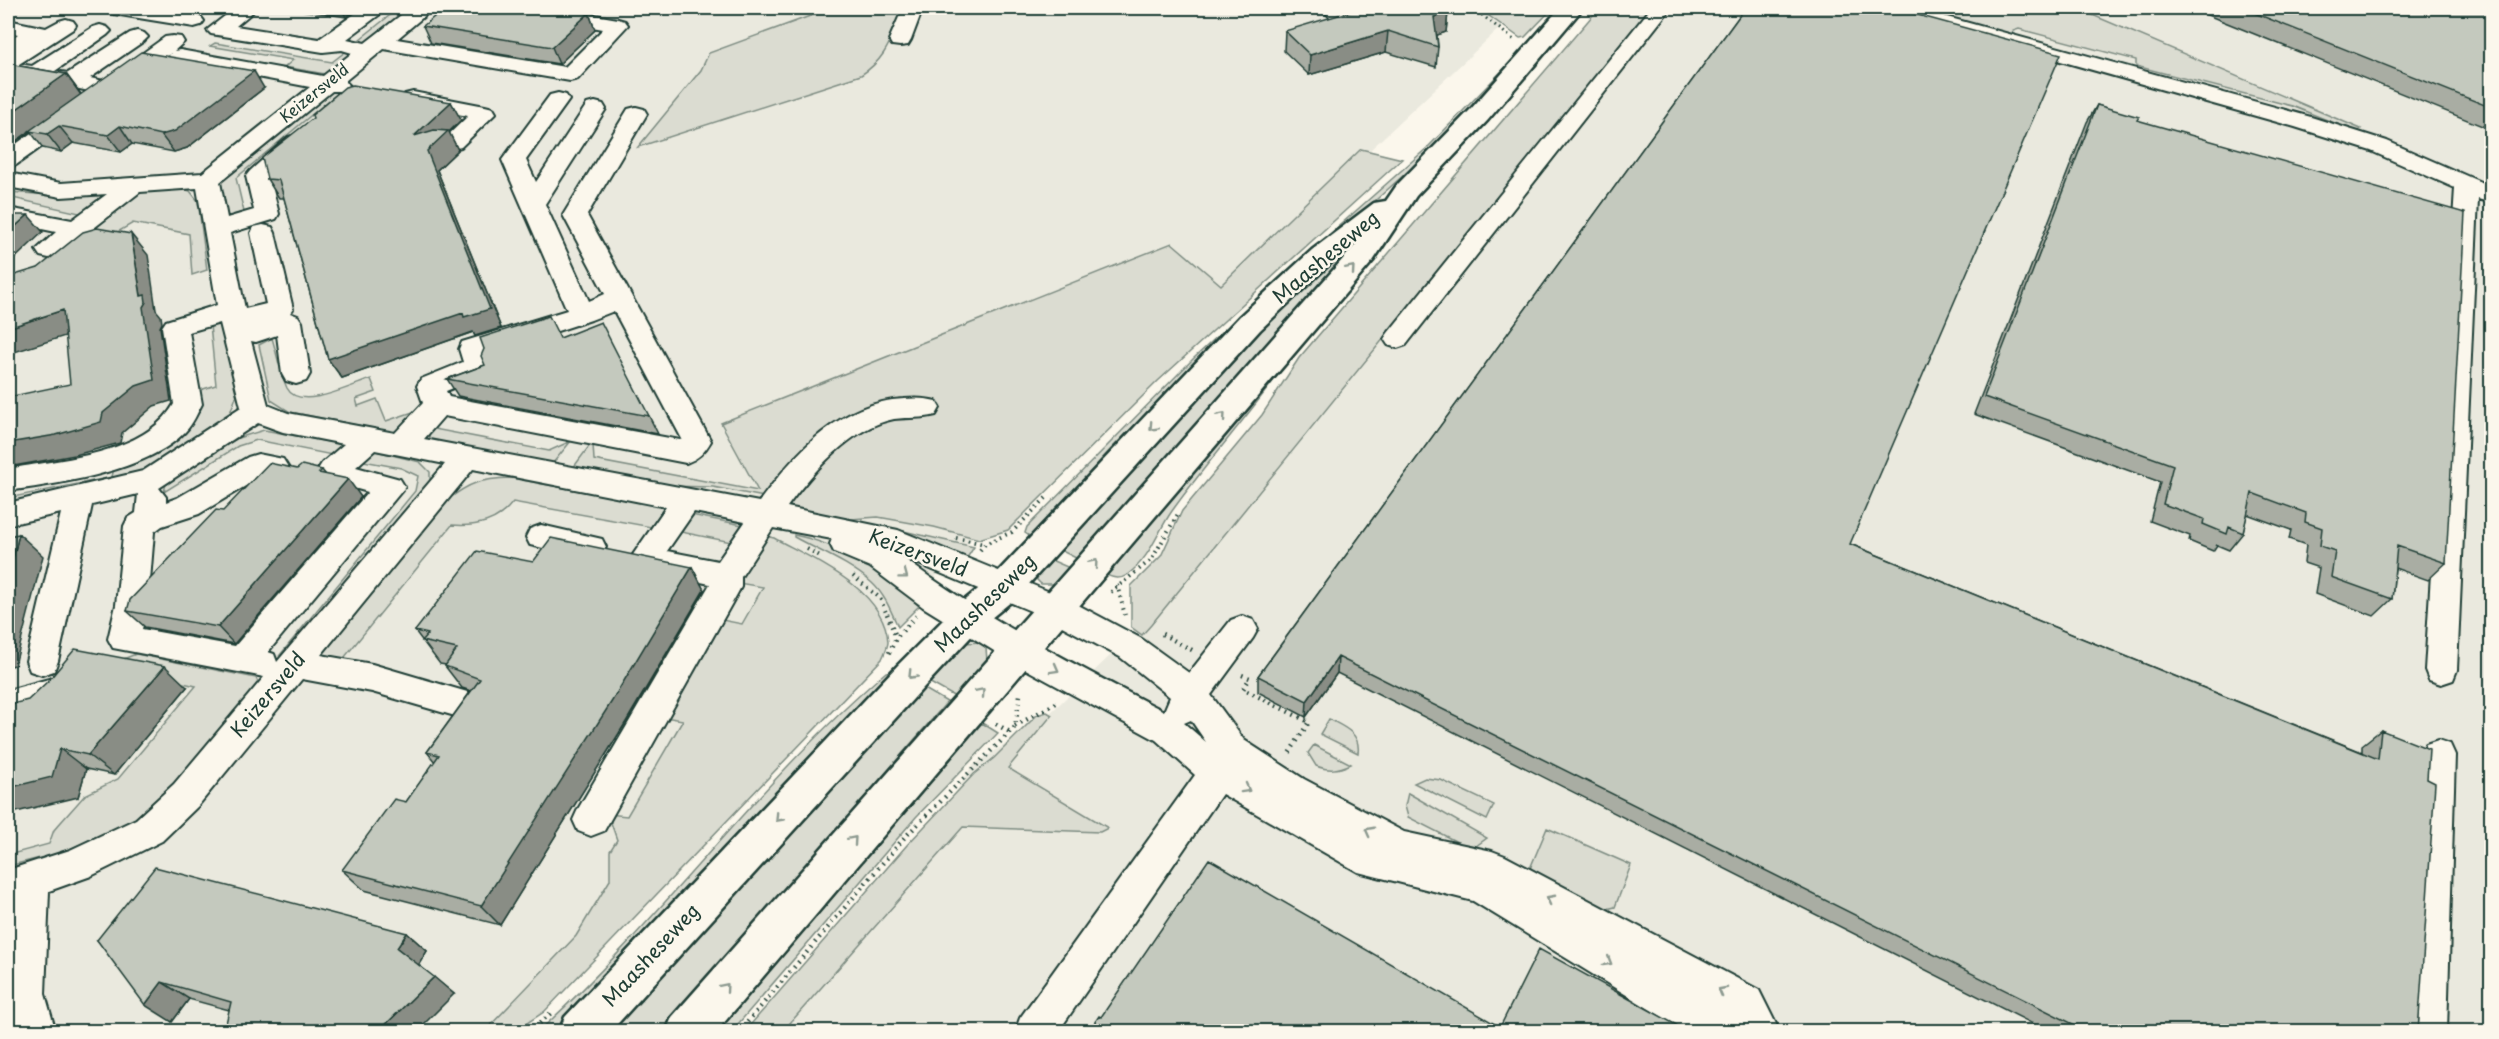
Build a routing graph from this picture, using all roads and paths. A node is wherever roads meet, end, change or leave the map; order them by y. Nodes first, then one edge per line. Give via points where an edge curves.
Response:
1 (120, 8) edge
2 (376, 8) edge
3 (521, 8) edge
4 (913, 8) edge
5 (1330, 8) edge
6 (1380, 8) edge
7 (1473, 8) edge
8 (1572, 8) edge
9 (1661, 8) edge
10 (1893, 8) edge
11 (245, 10) dead end
12 (427, 17) edge
13 (194, 21) dead end
14 (66, 25) dead end
15 (8, 26) edge
16 (100, 31) dead end
17 (253, 36) junction
18 (137, 38) dead end
19 (278, 39) junction
20 (900, 40) dead end
21 (323, 46) junction
22 (373, 46) junction
23 (1521, 46) dead end
24 (408, 47) junction
25 (8, 50) edge
26 (8, 61) edge
27 (8, 68) edge
28 (35, 74) junction
29 (71, 81) junction
30 (108, 88) junction
31 (332, 94) junction
32 (392, 95) edge
33 (558, 100) dead end
34 (595, 109) dead end
35 (636, 114) dead end
36 (312, 129) edge
37 (453, 142) dead end
38 (12, 153) edge
39 (8, 180) edge
40 (208, 180) junction
41 (134, 185) junction
42 (1406, 191) junction
43 (2479, 191) edge
44 (534, 203) junction
45 (8, 215) edge
46 (215, 229) junction
47 (77, 230) junction
48 (263, 233) dead end
49 (50, 250) dead end
50 (620, 298) junction
51 (582, 314) junction
52 (235, 323) junction
53 (1397, 339) dead end
54 (296, 374) dead end
55 (438, 405) junction
56 (926, 408) dead end
57 (256, 411) junction
58 (369, 439) junction
59 (401, 445) junction
60 (466, 458) junction
61 (273, 467) edge
62 (8, 480) edge
63 (151, 480) junction
64 (79, 497) junction
65 (686, 501) junction
66 (8, 514) edge
67 (770, 517) junction
68 (151, 518) junction
69 (541, 537) dead end
70 (645, 558) junction
71 (832, 562) dead end
72 (726, 575) junction
73 (852, 575) dead end
74 (1006, 586) junction
75 (1056, 608) junction
76 (967, 618) junction
77 (1242, 629) dead end
78 (896, 638) dead end
79 (1017, 650) junction
80 (243, 659) junction
81 (42, 661) dead end
82 (291, 667) junction
83 (2441, 670) dead end
84 (1092, 689) junction
85 (60, 690) edge
86 (1191, 694) junction
87 (8, 704) edge
88 (469, 706) edge
89 (1015, 727) dead end
90 (1168, 729) junction
91 (2438, 754) dead end
92 (1224, 762) junction
93 (591, 820) dead end
94 (19, 884) edge
95 (36, 1032) edge
96 (580, 1032) edge
97 (687, 1032) edge
98 (1034, 1032) edge
99 (1725, 1032) edge
100 (1761, 1032) edge
101 (2427, 1032) edge

1 - 13 street
2 - 21 street
3 - 24 street via 618,25 570,74
4 - 20 street
5 - 6 street via 1342,17
7 - 23 path
8 - 42 main road, Maasheseweg via 1479,115
9 - 53 street
10 - 43 street via 2303,122 2379,146
11 - 17 street via 218,30
12 - 22 street, Keizersveld
12 - 24 street
14 - 26 street
15 - 25 street via 37,31
16 - 28 street
17 - 19 street
17 - 19 street via 289,20
18 - 29 street
19 - 21 street
21 - 22 street
22 - 24 street
22 - 31 street, Keizersveld
27 - 28 street
28 - 29 street
29 - 30 street
30 - 31 street via 176,49
30 - 38 street
31 - 40 street, Keizersveld
32 - 37 street via 485,113
33 - 44 street via 514,160
34 - 44 street
35 - 50 street via 575,215
36 - 46 street via 258,176 267,214
39 - 41 street via 61,190
40 - 41 street
40 - 46 street
41 - 47 street
42 -> 74 main road, Maasheseweg via 1322,256 1251,323
75 -> 42 main road, Maasheseweg via 1364,255
43 - 83 street
44 - 51 street
45 - 47 street
46 - 52 street
47 - 49 street
48 - 52 street via 280,309
50 - 51 street
50 - 55 street via 697,441 686,452
51 - 55 street via 472,349 478,367 431,386
52 - 54 street via 289,322
52 - 57 street
52 - 62 street via 175,327 188,404 175,424 114,459
55 - 59 street
56 - 67 street via 897,407 850,428 801,469 778,496
57 - 58 street, Keizersveld via 284,422
57 - 63 street
58 - 59 street, Keizersveld
58 - 80 street via 332,471 390,487
59 - 60 street, Keizersveld
60 - 65 street, Keizersveld
60 - 82 street, Keizersveld
61 - 68 street via 258,465 189,506
63 - 64 street
63 - 68 street
64 - 66 street
64 - 81 street
65 - 67 street, Keizersveld
65 - 70 street
67 - 71 path via 780,535
67 - 72 street
67 - 74 street, Keizersveld via 887,538
67 -> 76 street, Keizersveld via 881,558
68 - 80 street via 139,526 132,605 124,639
69 - 70 street
70 - 72 street
72 - 93 street via 725,587
73 - 78 path via 880,598
74 - 75 street, Keizersveld
74 - 76 main road, Maasheseweg
75 - 79 main road, Maasheseweg
75 - 86 street, Keizersveld via 1131,648
76 - 79 street, Keizersveld
76 -> 96 main road, Maasheseweg
77 - 86 street
79 -> 84 street, Keizersveld
97 -> 79 main road, Maasheseweg
80 - 82 street
82 - 88 street via 372,678
82 - 94 street, Keizersveld via 186,795 149,830 78,864
84 - 89 path via 1044,708
84 - 90 street, Keizersveld
85 - 87 street
86 - 90 street
86 - 92 street, Keizersveld
90 - 92 street, Keizersveld
91 - 101 street
92 - 98 street
92 -> 99 street via 1371,860 1481,886
100 -> 92 street via 1745,1004 1492,868 1398,847 1292,790
94 - 95 street, Keizersveld via 26,994

